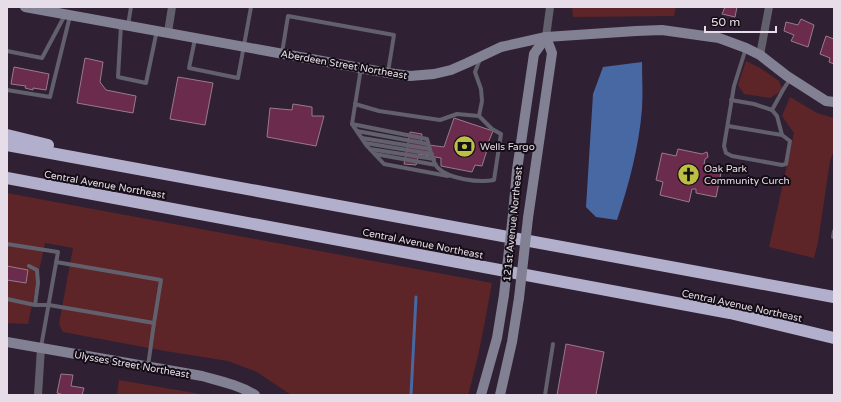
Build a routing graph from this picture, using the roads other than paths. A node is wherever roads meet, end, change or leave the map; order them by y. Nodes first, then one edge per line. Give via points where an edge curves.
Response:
1 (30, 7) edge
2 (131, 7) edge
3 (172, 7) edge
4 (251, 7) edge
5 (550, 7) edge
6 (769, 7) edge
7 (68, 15) junction
8 (125, 25) junction
9 (157, 30) junction
10 (168, 32) junction
11 (546, 37) junction
12 (196, 38) junction
13 (244, 46) junction
14 (746, 48) junction
15 (7, 51) edge
16 (282, 53) junction
17 (760, 55) junction
18 (481, 57) junction
19 (361, 68) junction
20 (388, 73) junction
21 (790, 79) junction
22 (7, 90) edge
23 (731, 100) junction
24 (834, 102) edge
25 (355, 104) junction
26 (772, 110) junction
27 (479, 116) junction
28 (352, 124) junction
29 (728, 126) junction
30 (357, 131) junction
31 (7, 135) edge
32 (782, 135) junction
33 (362, 138) junction
34 (365, 143) junction
35 (428, 144) junction
36 (7, 145) edge
37 (370, 149) junction
38 (430, 149) junction
39 (375, 154) junction
40 (432, 154) junction
41 (434, 159) junction
42 (88, 160) junction
43 (436, 165) junction
44 (451, 176) junction
45 (7, 178) edge
46 (834, 231) edge
47 (833, 237) dead end
48 (7, 244) edge
49 (56, 262) junction
50 (30, 266) dead end
51 (834, 297) edge
52 (7, 299) edge
53 (35, 305) junction
54 (49, 305) junction
55 (154, 323) junction
56 (834, 338) edge
57 (7, 342) edge
58 (553, 344) dead end
59 (41, 348) junction
60 (148, 367) junction
61 (38, 395) edge
62 (255, 395) edge
63 (481, 395) edge
64 (500, 395) edge
65 (545, 395) edge

1 - 7 street, Aberdeen Street Northeast
2 - 8 lane
3 - 10 street
4 - 13 lane
5 - 11 street, 121st Avenue Northeast
6 - 17 street
7 - 8 street, Aberdeen Street Northeast
7 - 15 lane via 42,58
7 - 22 lane via 50,97
8 - 9 street, Aberdeen Street Northeast
8 - 9 lane via 118,77 146,83
9 - 10 street, Aberdeen Street Northeast
10 - 12 street, Aberdeen Street Northeast
11 - 14 street, Aberdeen Street Northeast via 662,30 719,38
11 - 18 street, Aberdeen Street Northeast via 501,47
11 - 63 street, 121st Avenue Northeast, bridge via 534,54 504,296 497,338
11 - 64 street, 121st Avenue Northeast, bridge via 552,53 519,298
12 - 13 street, Aberdeen Street Northeast
12 - 13 lane via 189,68 238,78
13 - 16 street, Aberdeen Street Northeast
14 - 17 street, Aberdeen Street Northeast
14 - 23 lane
16 - 19 street, Aberdeen Street Northeast
16 - 20 lane via 288,16 386,34 394,36
17 - 21 street, Aberdeen Street Northeast
18 - 20 street, Aberdeen Street Northeast via 434,74 410,76
18 - 27 lane via 476,72 482,101
19 - 20 street, Aberdeen Street Northeast
19 - 25 lane
21 - 24 street, Aberdeen Street Northeast via 826,101
21 - 26 lane
23 - 26 lane
23 - 29 lane
25 - 27 lane via 379,111 440,120 457,114
25 - 28 lane
26 - 32 lane via 777,116
27 - 44 lane via 500,134 494,180 484,182
28 - 30 lane
28 - 35 lane via 427,139
29 - 32 lane
29 - 32 lane via 724,146 726,153 782,166 786,164 790,141
30 - 33 lane
30 - 35 lane
31 - 42 highway via 45,144
33 - 34 lane
33 - 38 lane
34 - 37 lane
34 - 40 lane
35 - 38 lane
36 - 42 highway, Central Avenue Northeast
37 - 39 lane
37 - 41 lane
38 - 40 lane
39 - 43 lane
39 - 44 lane via 384,164
40 - 41 lane
41 - 43 lane
42 - 51 highway, Central Avenue Northeast
43 - 44 lane
45 - 56 highway, Central Avenue Northeast via 730,313
46 - 47 lane
48 - 49 lane via 58,252
49 - 54 lane
49 - 55 lane via 161,280
50 - 53 lane via 37,270 38,276
52 - 53 lane
53 - 54 lane
54 - 55 lane
54 - 59 lane
55 - 60 lane
57 - 59 street, Ulysses Street Northeast
58 - 65 lane
59 - 60 street, Ulysses Street Northeast
59 - 61 street
60 - 62 street, Ulysses Street Northeast via 202,376

